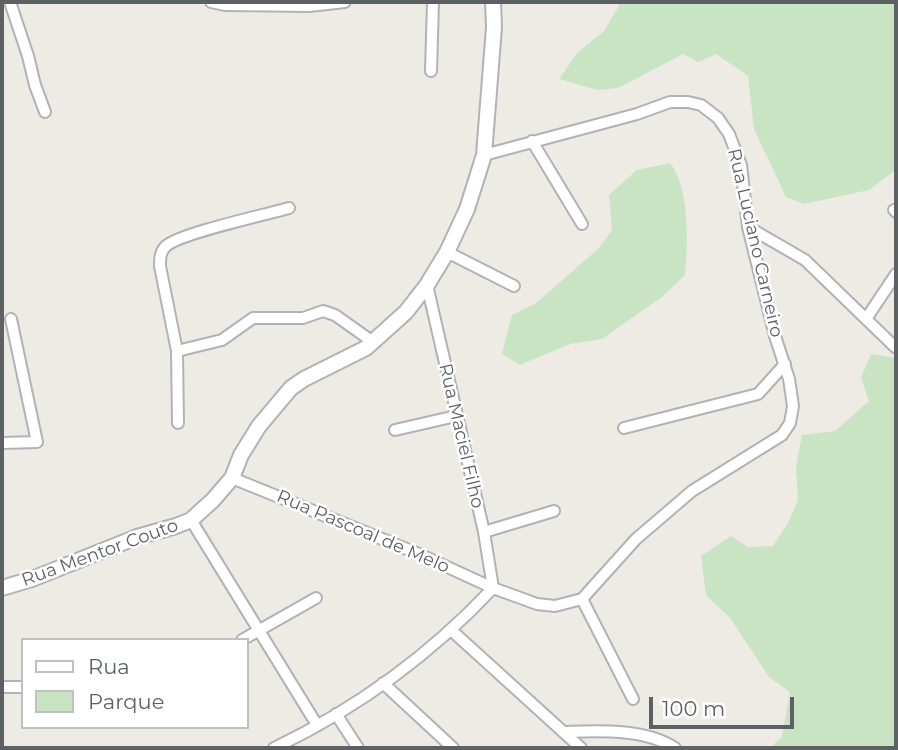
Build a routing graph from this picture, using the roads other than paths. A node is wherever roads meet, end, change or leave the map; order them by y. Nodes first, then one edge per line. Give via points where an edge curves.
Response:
1 (10, 2) edge
2 (211, 2) edge
3 (343, 2) edge
4 (433, 2) edge
5 (493, 2) edge
6 (431, 71) dead end
7 (45, 111) dead end
8 (532, 141) junction
9 (484, 155) junction
10 (289, 208) dead end
11 (582, 223) dead end
12 (748, 227) junction
13 (447, 252) junction
14 (896, 274) edge
15 (427, 285) junction
16 (514, 286) dead end
17 (11, 319) dead end
18 (866, 319) junction
19 (373, 342) junction
20 (895, 347) edge
21 (177, 351) junction
22 (785, 364) junction
23 (456, 416) junction
24 (178, 423) dead end
25 (624, 428) dead end
26 (395, 430) dead end
27 (2, 443) edge
28 (232, 478) junction
29 (554, 511) dead end
30 (191, 520) junction
31 (484, 532) junction
32 (2, 587) edge
33 (493, 588) junction
34 (316, 598) dead end
35 (582, 599) junction
36 (451, 630) junction
37 (258, 631) junction
38 (246, 638) edge
39 (383, 683) junction
40 (2, 687) edge
41 (21, 687) edge
42 (633, 699) dead end
43 (336, 714) junction
44 (317, 726) junction
45 (563, 732) junction
46 (274, 748) edge
47 (358, 748) edge
48 (453, 748) edge
49 (580, 748) edge
50 (675, 748) edge

1 - 7 street
2 - 3 street via 309,6
4 - 6 street
5 - 9 street, Rua Mentor Couto
8 - 9 street, Rua Luciano Carneiro
8 - 11 street
8 - 12 street, Rua Luciano Carneiro via 670,102 701,105 729,134 741,165
9 - 13 street, Rua Mentor Couto
10 - 21 street via 181,238 163,248 160,266
12 - 18 street via 805,260
12 - 22 street, Rua Luciano Carneiro
13 - 15 street, Rua Mentor Couto
13 - 16 street
14 - 18 street
15 - 19 street, Rua Mentor Couto
15 - 23 street, Rua Maciel Filho
17 - 27 street via 37,442
18 - 20 street
19 - 21 street via 323,311 303,318 253,318 222,340
19 - 28 street, Rua Mentor Couto via 291,388 259,426
21 - 24 street
22 - 25 street via 758,394
22 - 35 street, Rua Luciano Carneiro via 793,407 782,435 692,491 636,540
23 - 26 street
23 - 31 street, Rua Maciel Filho
28 - 30 street, Rua Mentor Couto
28 - 33 street, Rua Pascoal de Melo
29 - 31 street
30 - 32 street, Rua Mentor Couto
30 - 37 street
31 - 33 street, Rua Maciel Filho
33 - 35 street, Rua Pascoal de Melo via 537,604 555,606
33 - 36 street
34 - 37 street
35 - 42 street
36 - 39 street
36 - 45 street
37 - 38 street
37 - 44 street
39 - 43 street
39 - 48 street
40 - 41 street
43 - 44 street
43 - 47 street
44 - 46 street
45 - 49 street
45 - 50 street via 649,736

